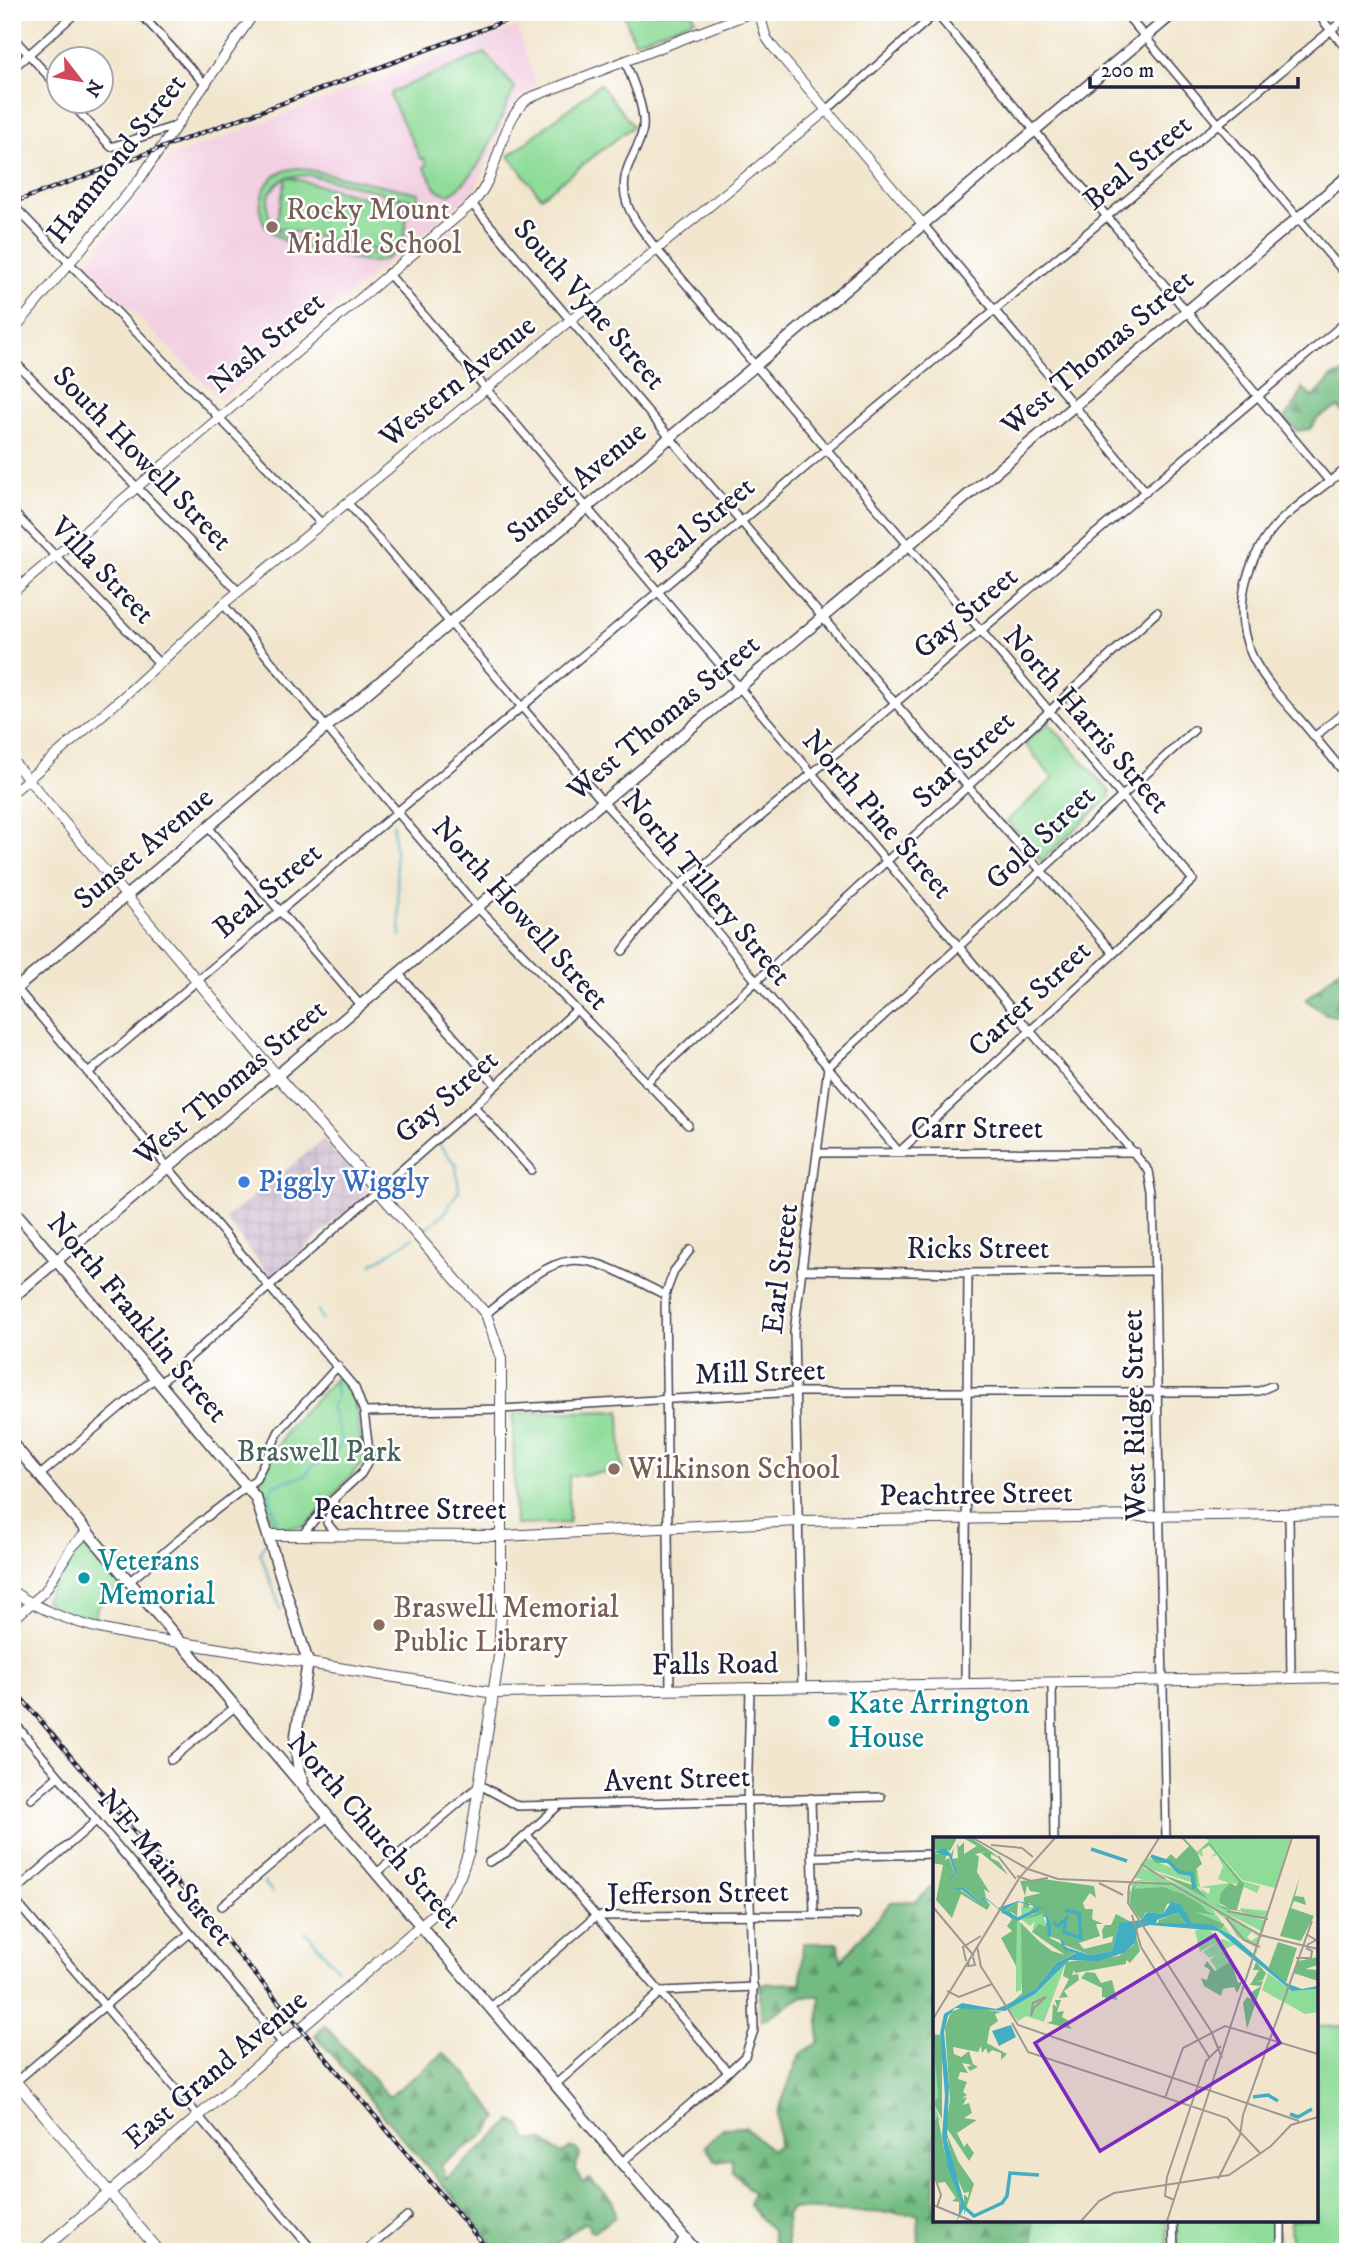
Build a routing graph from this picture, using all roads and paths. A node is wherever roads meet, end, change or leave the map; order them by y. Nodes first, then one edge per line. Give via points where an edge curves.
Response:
1 (76, 12) edge
2 (139, 12) edge
3 (255, 12) edge
4 (753, 12) edge
5 (759, 12) edge
6 (1124, 12) edge
7 (1175, 12) edge
8 (1316, 12) edge
9 (936, 13) edge
10 (1348, 16) edge
11 (1331, 30) junction
12 (12, 36) edge
13 (1145, 38) junction
14 (1348, 51) edge
15 (29, 55) junction
16 (625, 60) junction
17 (12, 69) edge
18 (46, 74) edge
19 (206, 85) junction
20 (827, 110) junction
21 (83, 116) edge
22 (178, 125) junction
23 (1219, 125) junction
24 (1033, 132) junction
25 (1348, 176) edge
26 (472, 204) junction
27 (16, 208) dead end
28 (1298, 218) junction
29 (1106, 219) junction
30 (922, 223) junction
31 (658, 251) junction
32 (69, 264) junction
33 (388, 272) junction
34 (1348, 277) edge
35 (996, 312) junction
36 (1185, 312) junction
37 (1348, 320) edge
38 (572, 321) junction
39 (12, 332) edge
40 (12, 359) edge
41 (755, 365) junction
42 (486, 391) junction
43 (1258, 396) junction
44 (1074, 404) junction
45 (219, 416) junction
46 (671, 436) junction
47 (826, 450) junction
48 (1348, 467) edge
49 (1330, 482) junction
50 (136, 487) junction
51 (1146, 492) junction
52 (347, 502) junction
53 (585, 508) junction
54 (12, 511) edge
55 (743, 520) junction
56 (321, 523) junction
57 (909, 546) junction
58 (56, 556) junction
59 (238, 591) junction
60 (658, 591) junction
61 (12, 593) edge
62 (223, 604) junction
63 (1157, 612) dead end
64 (824, 616) junction
65 (450, 622) junction
66 (979, 631) junction
67 (159, 663) junction
68 (738, 688) junction
69 (895, 703) junction
70 (521, 708) junction
71 (1348, 709) edge
72 (1049, 712) junction
73 (326, 727) junction
74 (1194, 730) dead end
75 (1314, 737) junction
76 (12, 760) edge
77 (811, 773) junction
78 (1348, 777) edge
79 (29, 780) junction
80 (968, 787) junction
81 (12, 793) edge
82 (1121, 796) junction
83 (603, 802) junction
84 (397, 811) junction
85 (208, 827) junction
86 (888, 861) junction
87 (1039, 871) junction
88 (1193, 880) joint
89 (680, 885) junction
90 (127, 897) junction
91 (478, 908) junction
92 (279, 911) junction
93 (958, 946) junction
94 (623, 951) dead end
95 (1113, 954) junction
96 (399, 974) junction
97 (197, 980) junction
98 (756, 981) junction
99 (14, 988) edge
100 (361, 1006) junction
101 (575, 1011) junction
102 (1031, 1030) junction
103 (828, 1067) junction
104 (88, 1073) junction
105 (278, 1077) junction
106 (646, 1083) junction
107 (496, 1085) junction
108 (474, 1106) junction
109 (688, 1125) dead end
110 (899, 1152) junction
111 (1136, 1152) junction
112 (818, 1153) junction
113 (169, 1167) junction
114 (531, 1170) dead end
115 (379, 1188) junction
116 (12, 1208) edge
117 (690, 1250) dead end
118 (57, 1261) junction
119 (801, 1270) junction
120 (1155, 1271) junction
121 (968, 1273) junction
122 (269, 1287) junction
123 (665, 1294) junction
124 (12, 1298) edge
125 (486, 1314) junction
126 (338, 1366) junction
127 (158, 1381) junction
128 (1272, 1386) dead end
129 (795, 1392) junction
130 (967, 1392) junction
131 (1157, 1392) junction
132 (666, 1399) junction
133 (502, 1409) junction
134 (364, 1412) junction
135 (12, 1443) edge
136 (40, 1475) junction
137 (247, 1485) junction
138 (336, 1498) junction
139 (1348, 1513) edge
140 (1289, 1514) junction
141 (1160, 1517) junction
142 (966, 1519) junction
143 (798, 1521) junction
144 (668, 1528) junction
145 (88, 1531) junction
146 (303, 1534) junction
147 (336, 1534) junction
148 (269, 1535) junction
149 (503, 1536) junction
150 (130, 1581) junction
151 (12, 1591) edge
152 (32, 1604) junction
153 (12, 1621) edge
154 (183, 1643) junction
155 (308, 1662) junction
156 (1348, 1676) edge
157 (1291, 1678) junction
158 (1163, 1680) junction
159 (1052, 1683) junction
160 (965, 1684) junction
161 (802, 1688) junction
162 (750, 1689) junction
163 (670, 1690) junction
164 (494, 1693) junction
165 (239, 1710) junction
166 (12, 1720) edge
167 (295, 1742) junction
168 (171, 1760) dead end
169 (58, 1776) junction
170 (480, 1785) junction
171 (309, 1793) junction
172 (881, 1797) dead end
173 (811, 1798) junction
174 (31, 1799) dead end
175 (747, 1801) junction
176 (557, 1807) junction
177 (329, 1816) junction
178 (96, 1821) junction
179 (527, 1835) junction
180 (1054, 1837) edge
181 (1166, 1837) edge
182 (933, 1854) edge
183 (812, 1857) junction
184 (489, 1862) dead end
185 (378, 1872) junction
186 (12, 1896) edge
187 (222, 1906) dead end
188 (814, 1914) junction
189 (856, 1914) dead end
190 (596, 1916) junction
191 (750, 1916) junction
192 (422, 1925) junction
193 (190, 1933) junction
194 (754, 1987) junction
195 (662, 1991) junction
196 (104, 2006) junction
197 (491, 2007) junction
198 (284, 2045) junction
199 (728, 2072) junction
200 (13, 2081) edge
201 (556, 2084) junction
202 (198, 2117) junction
203 (622, 2162) junction
204 (110, 2193) junction
205 (407, 2216) dead end
206 (1173, 2222) edge
207 (1280, 2222) edge
208 (684, 2237) junction
209 (40, 2252) edge
210 (160, 2252) edge
211 (314, 2252) edge
212 (364, 2252) edge
213 (675, 2252) edge
214 (696, 2252) edge
215 (1174, 2252) edge
216 (1281, 2252) edge

1 - 15 street
2 - 19 street
3 - 19 street, Hammond Street
4 - 16 street, Nash Street
5 - 20 street via 766,37
6 - 13 street
7 - 13 main road, Sunset Avenue
8 - 11 street
9 - 20 street, Western Avenue
9 - 24 street
10 - 11 street, Beal Street
11 - 14 street
11 - 23 street, Beal Street
12 - 15 street
13 - 23 street
13 - 24 main road, Sunset Avenue
15 - 17 street
15 - 18 street
16 - 26 street, Nash Street via 523,102 485,187
16 - 31 street, North Harris Street via 643,129 625,174 624,201
19 - 22 street, Hammond Street
20 - 30 street
20 - 31 street, Western Avenue
21 - 22 street via 111,147
22 - 32 street, Hammond Street
23 - 28 street
23 - 29 street, Beal Street
24 - 29 street
24 - 30 main road, Sunset Avenue
25 - 28 main road, West Thomas Street
26 - 33 street, Nash Street
26 - 38 street, South Vyne Street
27 - 32 street
28 - 34 street
28 - 36 main road, West Thomas Street
29 - 35 street, Beal Street
29 - 36 street
30 - 35 street
30 - 41 main road, Sunset Avenue
31 - 38 street, Western Avenue
31 - 41 street, North Harris Street
32 - 39 street, Hammond Street
32 - 45 street
33 - 42 street, North Pine Street
33 - 45 street, Nash Street
35 - 44 street
35 - 47 street, Beal Street
36 - 43 street
36 - 44 main road, West Thomas Street
37 - 43 street, Gay Street
38 - 42 street, Western Avenue
38 - 46 street, South Vyne Street
40 - 50 street, South Howell Street
41 - 46 main road, Sunset Avenue
41 - 47 street, North Harris Street
42 - 52 street, Western Avenue
42 - 53 street, North Pine Street
43 - 49 street
43 - 51 street, Gay Street
44 - 51 street
44 - 57 main road, West Thomas Street
45 - 50 street, Nash Street
45 - 56 street
46 - 53 main road, Sunset Avenue
46 - 55 street, South Vyne Street
47 - 55 street, Beal Street
47 - 57 street, North Harris Street
48 - 49 street
49 - 75 street via 1279,522 1250,565 1243,593 1245,640 1254,661 1262,677
50 - 58 street, Nash Street
50 - 59 street, South Howell Street
51 - 66 street, Gay Street
52 - 56 street, Western Avenue
52 - 65 street, North Tillery Street
53 - 60 street, North Pine Street
53 - 65 main road, Sunset Avenue
54 - 58 street, Villa Street
55 - 60 street, Beal Street
55 - 64 street, South Vyne Street
56 - 59 street, Western Avenue
57 - 64 main road, West Thomas Street
57 - 66 street, North Harris Street
58 - 61 street, Nash Street
58 - 67 street, Villa Street
59 - 62 street, Western Avenue
60 - 68 street, North Pine Street
60 - 70 street, Beal Street
62 - 67 street, Western Avenue
62 - 73 street
63 - 72 street, Star Street
64 - 68 main road, West Thomas Street
64 - 69 street, South Vyne Street
65 - 70 street, North Tillery Street
65 - 73 main road, Sunset Avenue
66 - 69 street, Gay Street
66 - 72 street, North Harris Street
67 - 79 street, Western Avenue
68 - 77 street, North Pine Street
68 - 83 main road, West Thomas Street
69 - 77 street, Gay Street
69 - 80 street, South Vyne Street
70 - 83 street, North Tillery Street
70 - 84 street, Beal Street
71 - 75 street
72 - 80 street, Star Street
72 - 82 street, North Harris Street
73 - 84 street, North Howell Street
73 - 85 main road, Sunset Avenue
74 - 82 street, Gold Street
75 - 78 street
76 - 79 street
77 - 86 street, North Pine Street
77 - 89 street, Gay Street
79 - 81 street, Western Avenue
79 - 90 street
80 - 86 street, Star Street
80 - 87 street, South Vyne Street
82 - 87 street, Gold Street
82 - 88 street, North Harris Street
83 - 89 street, North Tillery Street
83 - 91 main road, West Thomas Street
84 - 91 street, North Howell Street
84 - 92 street, Beal Street
85 - 90 main road, Sunset Avenue
85 - 92 street
86 - 93 street, North Pine Street
86 - 98 street, Star Street
87 - 93 street, Gold Street
87 - 95 street, South Vyne Street
88 - 95 street, Carter Street
89 - 94 street, Gay Street
89 - 98 street, North Tillery Street
90 - 97 main road
90 - 99 main road, Sunset Avenue
91 - 96 main road, West Thomas Street
91 - 101 street, North Howell Street
92 - 97 street, Beal Street
92 - 100 street
93 - 102 street, North Pine Street
93 - 103 street, Gold Street
95 - 102 street, Carter Street
96 - 100 main road, West Thomas Street
96 - 107 street
97 - 104 street, Beal Street
97 - 105 main road
98 - 103 street, North Tillery Street
98 - 106 street, Star Street
99 - 104 street
100 - 105 main road, West Thomas Street
101 - 106 street, North Howell Street
101 - 107 street, Gay Street
102 - 110 street, Carter Street
102 - 111 street, North Pine Street
103 - 110 street, North Tillery Street
103 - 112 street, Earl Street
104 - 113 street
105 - 113 main road, West Thomas Street
105 - 115 main road
106 - 109 street, North Howell Street
107 - 108 street, Gay Street
108 - 114 street
108 - 115 street, Gay Street
110 - 111 street, Carr Street
110 - 112 street, Carr Street
111 - 120 street, West Ridge Street via 1151,1182
112 - 119 street, Earl Street
113 - 118 main road, West Thomas Street
113 - 122 street
115 - 122 street, Gay Street
115 - 125 main road
116 - 118 main road, North Franklin Street
117 - 123 street via 674,1271
118 - 124 main road, West Thomas Street
118 - 127 main road, North Franklin Street
119 - 121 street, Ricks Street
119 - 129 street, Earl Street via 794,1332
120 - 121 street, Ricks Street
120 - 131 street, West Ridge Street
121 - 130 street
122 - 126 street
122 - 127 street, Gay Street
123 - 125 street via 608,1265 572,1260 541,1269
123 - 132 street
125 - 133 main road, East Grand Avenue via 501,1358
126 - 134 street via 355,1388
126 - 137 street via 279,1430 256,1479
127 - 136 street, Gay Street
127 - 137 main road, North Franklin Street
128 - 131 street, Mill Street via 1259,1391
129 - 130 street, Mill Street
129 - 132 street, Mill Street
129 - 143 street, Earl Street
130 - 131 street, Mill Street
130 - 142 street
131 - 141 street, West Ridge Street
132 - 133 street, Mill Street
132 - 144 street
133 - 134 street, Mill Street
133 - 149 main road, East Grand Avenue
134 - 138 street via 370,1459
135 - 136 main road, North Church Street
136 - 145 main road, North Church Street
137 - 148 main road, North Franklin Street
137 - 150 street
138 - 146 street
138 - 147 street via 327,1519
139 - 140 main road, Peachtree Street
140 - 141 main road, Peachtree Street
140 - 157 street
141 - 142 main road, Peachtree Street
141 - 158 street, West Ridge Street
142 - 143 main road, Peachtree Street
142 - 160 street
143 - 144 main road, Peachtree Street
143 - 161 street, Earl Street
144 - 149 main road, Peachtree Street
144 - 163 street
145 - 150 main road, North Church Street
145 - 152 street
146 - 147 main road, Peachtree Street
146 - 148 main road, Peachtree Street
147 - 149 main road, Peachtree Street
148 - 155 main road, North Franklin Street
149 - 164 main road, East Grand Avenue
150 - 154 main road, North Church Street
151 - 152 street, Falls Road
152 - 153 street
152 - 154 street, Falls Road via 99,1630
154 - 155 main road, Falls Road
154 - 165 main road, North Church Street
155 - 164 main road, Falls Road
155 - 167 main road
156 - 157 main road, Falls Road
157 - 158 main road, Falls Road
158 - 159 main road, Falls Road
158 - 181 street, West Ridge Street
159 - 160 main road, Falls Road
159 - 180 street
160 - 161 main road, Falls Road
161 - 162 main road, Falls Road
162 - 163 main road, Falls Road
162 - 175 street
163 - 164 main road, Falls Road
164 - 170 main road, East Grand Avenue
165 - 167 main road via 280,1750
165 - 168 street
165 - 171 main road, North Church Street
166 - 169 street, NE Main Street
167 - 171 main road via 299,1772
169 - 174 street
169 - 178 street, NE Main Street
170 - 176 street, Avent Street via 517,1806
170 - 185 street
170 - 192 main road, East Grand Avenue via 466,1863 441,1908
171 - 177 main road, North Church Street
172 - 173 street, Avent Street
173 - 175 street, Avent Street
173 - 183 street
175 - 176 street, Avent Street
175 - 191 street
176 - 179 street
177 - 185 main road, North Church Street
177 - 187 street
178 - 186 street
178 - 193 street, NE Main Street
179 - 184 street
179 - 190 street
182 - 183 street
183 - 188 street
185 - 192 main road, North Church Street
186 - 196 street
188 - 189 street, Jefferson Street
188 - 191 street, Jefferson Street
190 - 191 street, Jefferson Street
190 - 195 street
190 - 197 street, Jefferson Street
191 - 194 street
192 - 197 main road, North Church Street
192 - 198 main road, East Grand Avenue
193 - 196 street
193 - 198 street, NE Main Street
194 - 195 street
194 - 199 street via 752,2043
195 - 199 street
195 - 201 street
196 - 200 street
196 - 202 street
197 - 201 main road, North Church Street
198 - 202 main road, East Grand Avenue
199 - 203 street
200 - 204 main road
201 - 203 main road, North Church Street
202 - 204 main road, East Grand Avenue
202 - 211 street
203 - 208 main road, North Church Street
204 - 209 main road, East Grand Avenue
204 - 210 main road
205 - 212 street
206 - 215 street
207 - 216 street
208 - 213 street
208 - 214 main road, North Church Street

